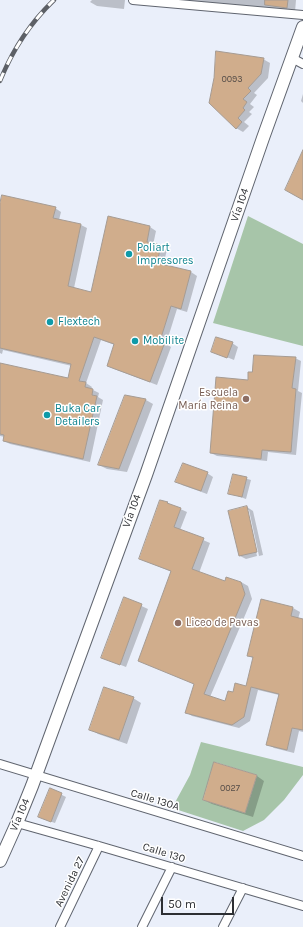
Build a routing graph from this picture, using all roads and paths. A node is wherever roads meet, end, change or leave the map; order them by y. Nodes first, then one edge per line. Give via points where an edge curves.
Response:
1 (133, 0) edge
2 (303, 15) edge
3 (303, 27) edge
4 (303, 41) edge
5 (297, 61) edge
6 (0, 764) edge
7 (36, 775) junction
8 (17, 823) junction
9 (100, 846) junction
10 (303, 856) edge
11 (0, 861) edge
12 (172, 867) junction
13 (243, 888) junction
14 (303, 906) edge
15 (60, 927) edge
16 (142, 927) edge
17 (224, 927) edge

1 - 2 street
3 - 5 main road, Vía 104
4 - 5 main road, Vía 104
5 - 7 main road, Vía 104 via 257,157 146,475
6 - 7 street, Calle 130A
7 - 8 main road, Vía 104
7 - 10 street, Calle 130A
8 - 9 street, Calle 130
8 - 11 main road, Vía 104
9 - 12 street, Calle 130
9 - 15 street, Avenida 27
12 - 13 street, Calle 130
12 - 16 street
13 - 14 street, Calle 130
13 - 17 street

